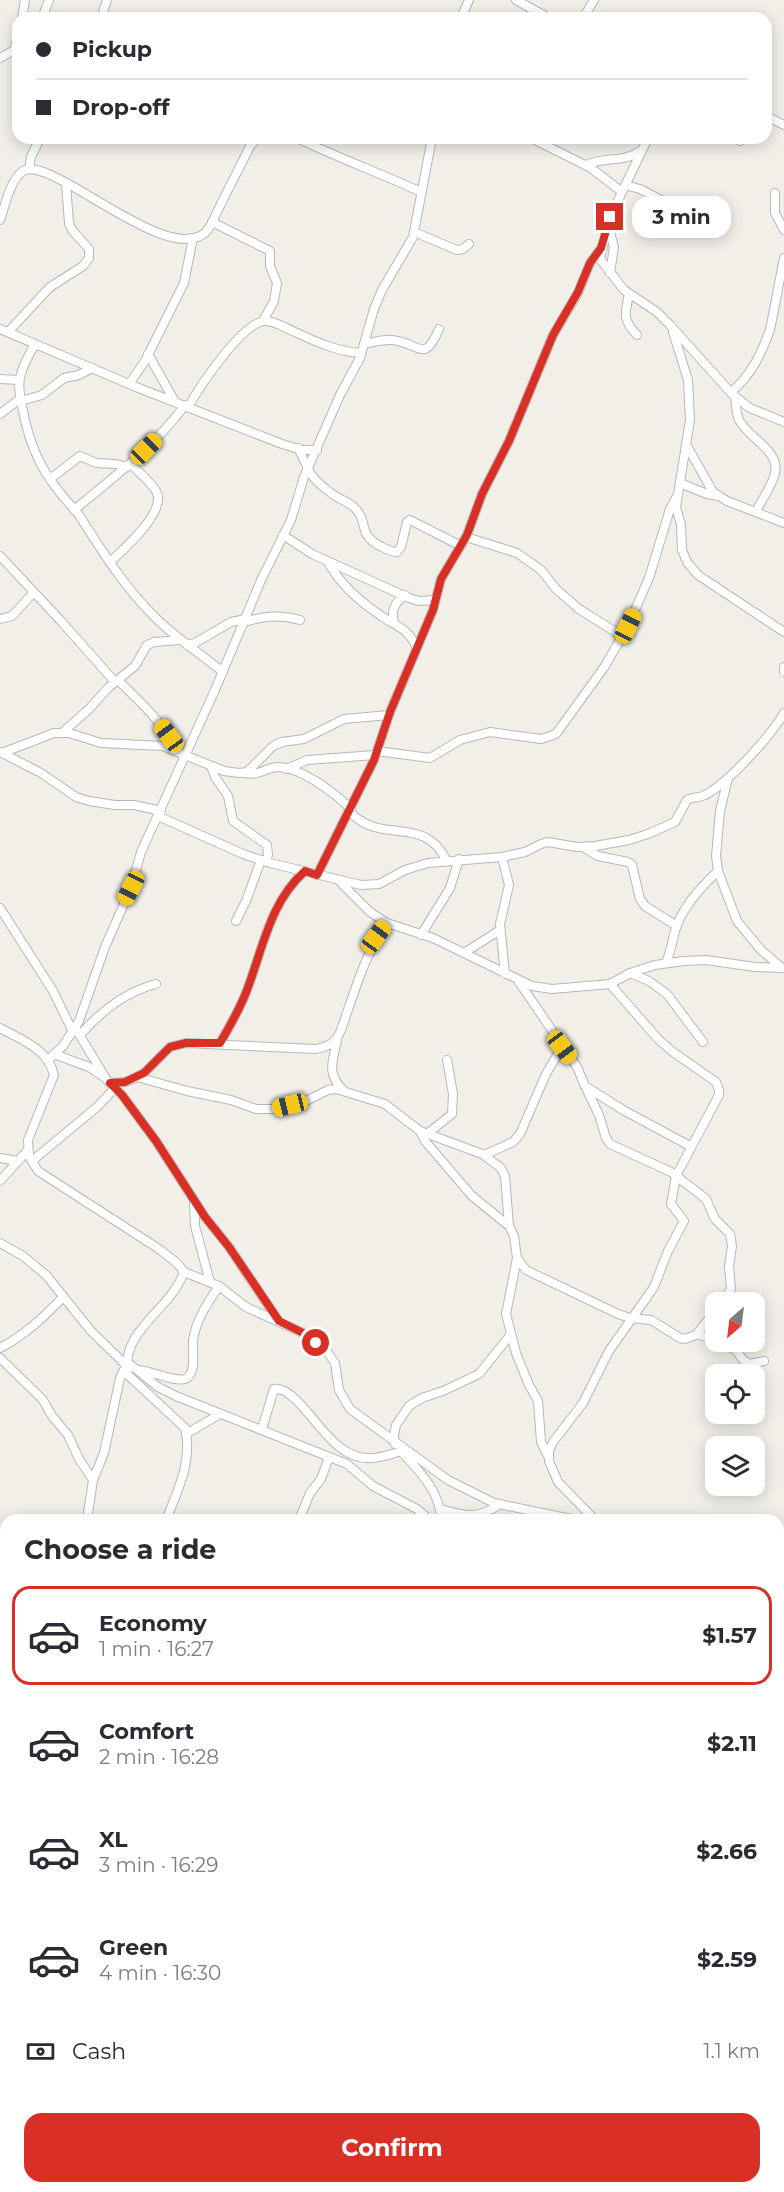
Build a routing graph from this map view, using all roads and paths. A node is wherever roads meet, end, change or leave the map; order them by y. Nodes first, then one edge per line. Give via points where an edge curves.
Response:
1 (516, 0) edge
2 (537, 12) edge
3 (37, 144) edge
4 (252, 144) edge
5 (311, 144) edge
6 (431, 144) edge
7 (543, 144) edge
8 (645, 144) edge
9 (642, 151) junction
10 (586, 165) junction
11 (29, 168) junction
12 (66, 184) junction
13 (623, 189) junction
14 (422, 192) junction
15 (775, 193) dead end
16 (684, 212) dead end
17 (0, 220) edge
18 (212, 222) junction
19 (608, 225) junction
20 (784, 230) edge
21 (414, 232) junction
22 (193, 238) junction
23 (469, 244) dead end
24 (601, 248) junction
25 (784, 258) edge
26 (610, 273) junction
27 (629, 294) junction
28 (263, 321) junction
29 (670, 325) junction
30 (439, 329) dead end
31 (4, 331) edge
32 (637, 335) dead end
33 (34, 344) junction
34 (363, 349) junction
35 (148, 354) junction
36 (92, 368) junction
37 (0, 379) edge
38 (19, 380) junction
39 (129, 384) junction
40 (733, 394) junction
41 (21, 399) junction
42 (175, 402) junction
43 (187, 406) junction
44 (0, 414) edge
45 (784, 422) edge
46 (687, 446) junction
47 (298, 448) junction
48 (317, 450) junction
49 (129, 465) junction
50 (776, 466) junction
51 (308, 470) junction
52 (784, 470) edge
53 (50, 479) junction
54 (680, 483) junction
55 (720, 496) junction
56 (676, 498) junction
57 (74, 510) junction
58 (756, 511) junction
59 (784, 523) edge
60 (283, 535) junction
61 (466, 537) junction
62 (461, 546) junction
63 (0, 556) edge
64 (327, 561) junction
65 (110, 562) junction
66 (33, 593) junction
67 (405, 595) junction
68 (435, 600) junction
69 (0, 619) edge
70 (300, 620) dead end
71 (245, 621) junction
72 (161, 622) junction
73 (394, 623) junction
74 (784, 632) edge
75 (622, 636) junction
76 (159, 642) junction
77 (184, 642) junction
78 (417, 648) junction
79 (784, 667) edge
80 (223, 672) junction
81 (784, 672) edge
82 (117, 681) junction
83 (784, 712) edge
84 (389, 715) junction
85 (63, 732) junction
86 (174, 750) junction
87 (1, 752) edge
88 (376, 753) junction
89 (186, 754) junction
90 (211, 766) junction
91 (286, 769) junction
92 (245, 773) junction
93 (729, 776) junction
94 (350, 810) junction
95 (159, 813) junction
96 (581, 847) junction
97 (502, 857) junction
98 (459, 860) junction
99 (263, 861) junction
100 (447, 861) junction
101 (305, 871) junction
102 (718, 871) junction
103 (317, 875) junction
104 (339, 881) junction
105 (0, 908) edge
106 (236, 921) dead end
107 (387, 923) junction
108 (677, 926) junction
109 (500, 930) junction
110 (421, 935) junction
111 (464, 953) junction
112 (666, 962) junction
113 (783, 968) edge
114 (630, 973) junction
115 (505, 974) junction
116 (519, 980) junction
117 (156, 984) dead end
118 (610, 984) junction
119 (0, 1028) edge
120 (76, 1032) junction
121 (337, 1040) junction
122 (703, 1042) dead end
123 (220, 1043) junction
124 (562, 1047) junction
125 (54, 1054) junction
126 (48, 1060) junction
127 (447, 1060) dead end
128 (137, 1077) junction
129 (111, 1084) junction
130 (585, 1086) junction
131 (343, 1090) junction
132 (424, 1132) junction
133 (690, 1146) junction
134 (28, 1150) junction
135 (484, 1155) junction
136 (0, 1158) edge
137 (17, 1161) junction
138 (32, 1161) junction
139 (676, 1176) junction
140 (0, 1180) edge
141 (194, 1199) junction
142 (509, 1226) junction
143 (0, 1243) edge
144 (518, 1258) junction
145 (184, 1272) junction
146 (210, 1282) junction
147 (219, 1286) junction
148 (729, 1292) edge
149 (63, 1297) junction
150 (618, 1314) junction
151 (630, 1318) junction
152 (279, 1321) junction
153 (705, 1324) edge
154 (623, 1331) junction
155 (511, 1334) junction
156 (696, 1335) junction
157 (0, 1348) edge
158 (0, 1358) edge
159 (764, 1361) dead end
160 (126, 1364) junction
161 (138, 1370) junction
162 (220, 1414) junction
163 (262, 1430) junction
164 (186, 1434) junction
165 (395, 1444) junction
166 (403, 1450) junction
167 (548, 1456) junction
168 (329, 1457) junction
169 (93, 1480) junction
170 (500, 1504) junction
171 (417, 1509) junction
172 (440, 1509) junction
173 (88, 1514) edge
174 (168, 1514) edge
175 (301, 1514) edge
176 (423, 1514) edge
177 (428, 1514) edge
178 (440, 1514) edge
179 (464, 1514) edge
180 (481, 1514) edge
181 (538, 1514) edge
182 (589, 1514) edge

1 - 2 street
3 - 11 street
4 - 18 street
5 - 14 street
6 - 14 street
7 - 10 street
8 - 9 street
9 - 10 street via 624,159 597,160
9 - 13 street
10 - 13 street
11 - 12 street
11 - 17 street via 14,182
12 - 22 street via 150,230 179,239
12 - 31 street via 69,223 89,249 89,258 50,287
13 - 16 street via 640,189
13 - 19 street
14 - 21 street
15 - 20 street via 775,213
18 - 22 street via 206,231
18 - 28 street via 270,251 269,262 277,283 274,301
19 - 24 street
19 - 26 street via 614,247
21 - 23 street via 457,250
21 - 34 street via 378,299
22 - 35 street via 184,283
24 - 26 street via 600,259
24 - 61 street via 553,335
25 - 40 street via 766,341
26 - 27 street
27 - 29 street
27 - 32 street via 627,325
28 - 34 street via 349,352
28 - 43 street via 227,351
29 - 40 street
29 - 46 street via 688,380
30 - 34 street via 434,341 423,349 387,340
31 - 33 street
33 - 36 street
33 - 38 street
34 - 48 street
35 - 39 street
35 - 42 street
36 - 39 street
36 - 41 street via 64,378 42,395
37 - 38 street
38 - 41 street
39 - 42 street
40 - 45 street via 750,408
40 - 50 street via 738,418
41 - 44 street
41 - 53 street via 32,448
42 - 43 street
43 - 47 street
43 - 49 street
46 - 54 street
46 - 55 street via 713,492
47 - 48 street
47 - 51 street
48 - 51 street
49 - 53 street via 96,464 80,456
49 - 57 street
49 - 65 street via 156,491 157,508
50 - 52 street
50 - 58 street
51 - 60 street
51 - 62 street via 332,494 355,508 368,538 389,551 400,550 410,520
53 - 57 street
54 - 55 street
54 - 56 street
55 - 58 street
56 - 74 street via 687,562 698,575
56 - 75 street via 649,578
57 - 65 street
58 - 59 street
60 - 64 street
60 - 71 street
61 - 62 street
61 - 75 street via 528,560 579,609
62 - 68 street via 446,568
63 - 66 street
64 - 67 street
64 - 73 street via 340,582
65 - 72 street
66 - 69 street via 12,616
66 - 82 street
67 - 68 street via 419,601
67 - 73 street via 393,609
68 - 78 street
70 - 71 street via 276,615
71 - 77 street via 231,622 195,643
71 - 80 street
72 - 76 street
72 - 77 street
73 - 78 street via 405,629
75 - 88 street via 563,727 550,738 489,732 460,740 430,758
76 - 77 street
76 - 82 street via 147,645 135,666
77 - 80 street
78 - 84 street
79 - 81 street
80 - 89 street
82 - 85 street
82 - 86 street via 159,722
83 - 93 street
84 - 88 street
84 - 92 street via 344,719 304,739 282,742
85 - 86 street via 101,743
85 - 87 street
86 - 89 street
87 - 95 street via 76,796
88 - 91 street via 307,760
88 - 94 street
89 - 90 street
89 - 95 street
90 - 92 street
90 - 99 street via 228,796 233,821 267,845 268,855
91 - 92 street
91 - 94 street via 306,776 341,799
93 - 96 street via 707,794 687,800 675,822 664,828 608,845
93 - 102 street via 720,811
94 - 100 street via 363,823 377,828 424,835 441,848
94 - 103 street
95 - 99 street via 181,828
95 - 120 street via 105,946
96 - 97 street via 548,843
96 - 108 street via 632,865 645,906
97 - 98 street
97 - 109 street via 509,885
98 - 100 street
98 - 110 street via 450,888
99 - 101 street
99 - 106 street
100 - 104 street via 405,870 379,884
101 - 103 street
101 - 123 street via 276,909 240,1007
102 - 108 street via 699,888
102 - 113 street via 737,921 761,950
103 - 104 street
104 - 107 street
105 - 120 street
107 - 110 street
107 - 121 street via 376,937
108 - 112 street
109 - 111 street
109 - 115 street
110 - 111 street
111 - 115 street
112 - 113 street via 706,960
112 - 114 street
114 - 118 street
114 - 122 street via 669,996
115 - 116 street
116 - 118 street via 552,989
116 - 124 street
117 - 120 street via 125,996
118 - 133 street via 658,1039 716,1082 717,1101
119 - 126 street via 34,1046
120 - 125 street
120 - 129 street
121 - 123 street via 316,1049
121 - 131 street via 332,1073
123 - 128 street via 170,1047
124 - 130 street
124 - 135 street via 520,1134 513,1142
125 - 126 street
125 - 129 street via 89,1067
126 - 134 street via 54,1075 28,1140
127 - 132 street via 452,1113
128 - 129 street
128 - 131 street via 256,1109 306,1101 327,1090
129 - 138 street via 96,1107
129 - 141 street via 156,1141
130 - 133 street
130 - 139 street via 610,1144
131 - 132 street via 385,1104
132 - 135 street
132 - 142 street via 425,1141 472,1196
133 - 139 street
134 - 137 street
134 - 138 street
135 - 142 street via 505,1176
136 - 137 street
137 - 140 street
138 - 145 street via 38,1171 159,1249
139 - 148 street via 701,1193 715,1219 730,1234
139 - 151 street via 671,1204 684,1221 654,1287
141 - 146 street via 195,1226
141 - 152 street
142 - 144 street
143 - 149 street via 46,1275
144 - 150 street via 526,1270
144 - 155 street via 506,1314
145 - 146 street
145 - 160 street via 176,1289 130,1346
146 - 147 street
147 - 152 street via 246,1307
147 - 161 street via 195,1329 188,1376 174,1378
149 - 157 street via 37,1324
149 - 160 street via 91,1332
150 - 151 street
150 - 154 street
151 - 154 street
151 - 156 street via 651,1320 680,1338
152 - 165 street via 303,1333 328,1353 335,1363 343,1401
153 - 156 street
154 - 167 street
155 - 165 street via 479,1374 410,1406 396,1425
155 - 167 street via 538,1401 541,1442
156 - 159 street via 732,1348 750,1364
158 - 169 street via 43,1400
160 - 161 street
160 - 164 street via 128,1375 178,1420
160 - 169 street via 104,1453
161 - 162 street via 158,1387
162 - 163 street
162 - 164 street
163 - 166 street via 276,1388 309,1412 326,1435 346,1452 374,1458
163 - 168 street
164 - 174 street via 183,1479
165 - 166 street
166 - 170 street via 448,1480
166 - 172 street via 433,1492
167 - 182 street via 558,1482
168 - 171 street via 347,1464 373,1486
168 - 175 street
169 - 173 street
170 - 180 street
170 - 181 street
171 - 176 street
171 - 177 street
172 - 178 street
172 - 179 street

